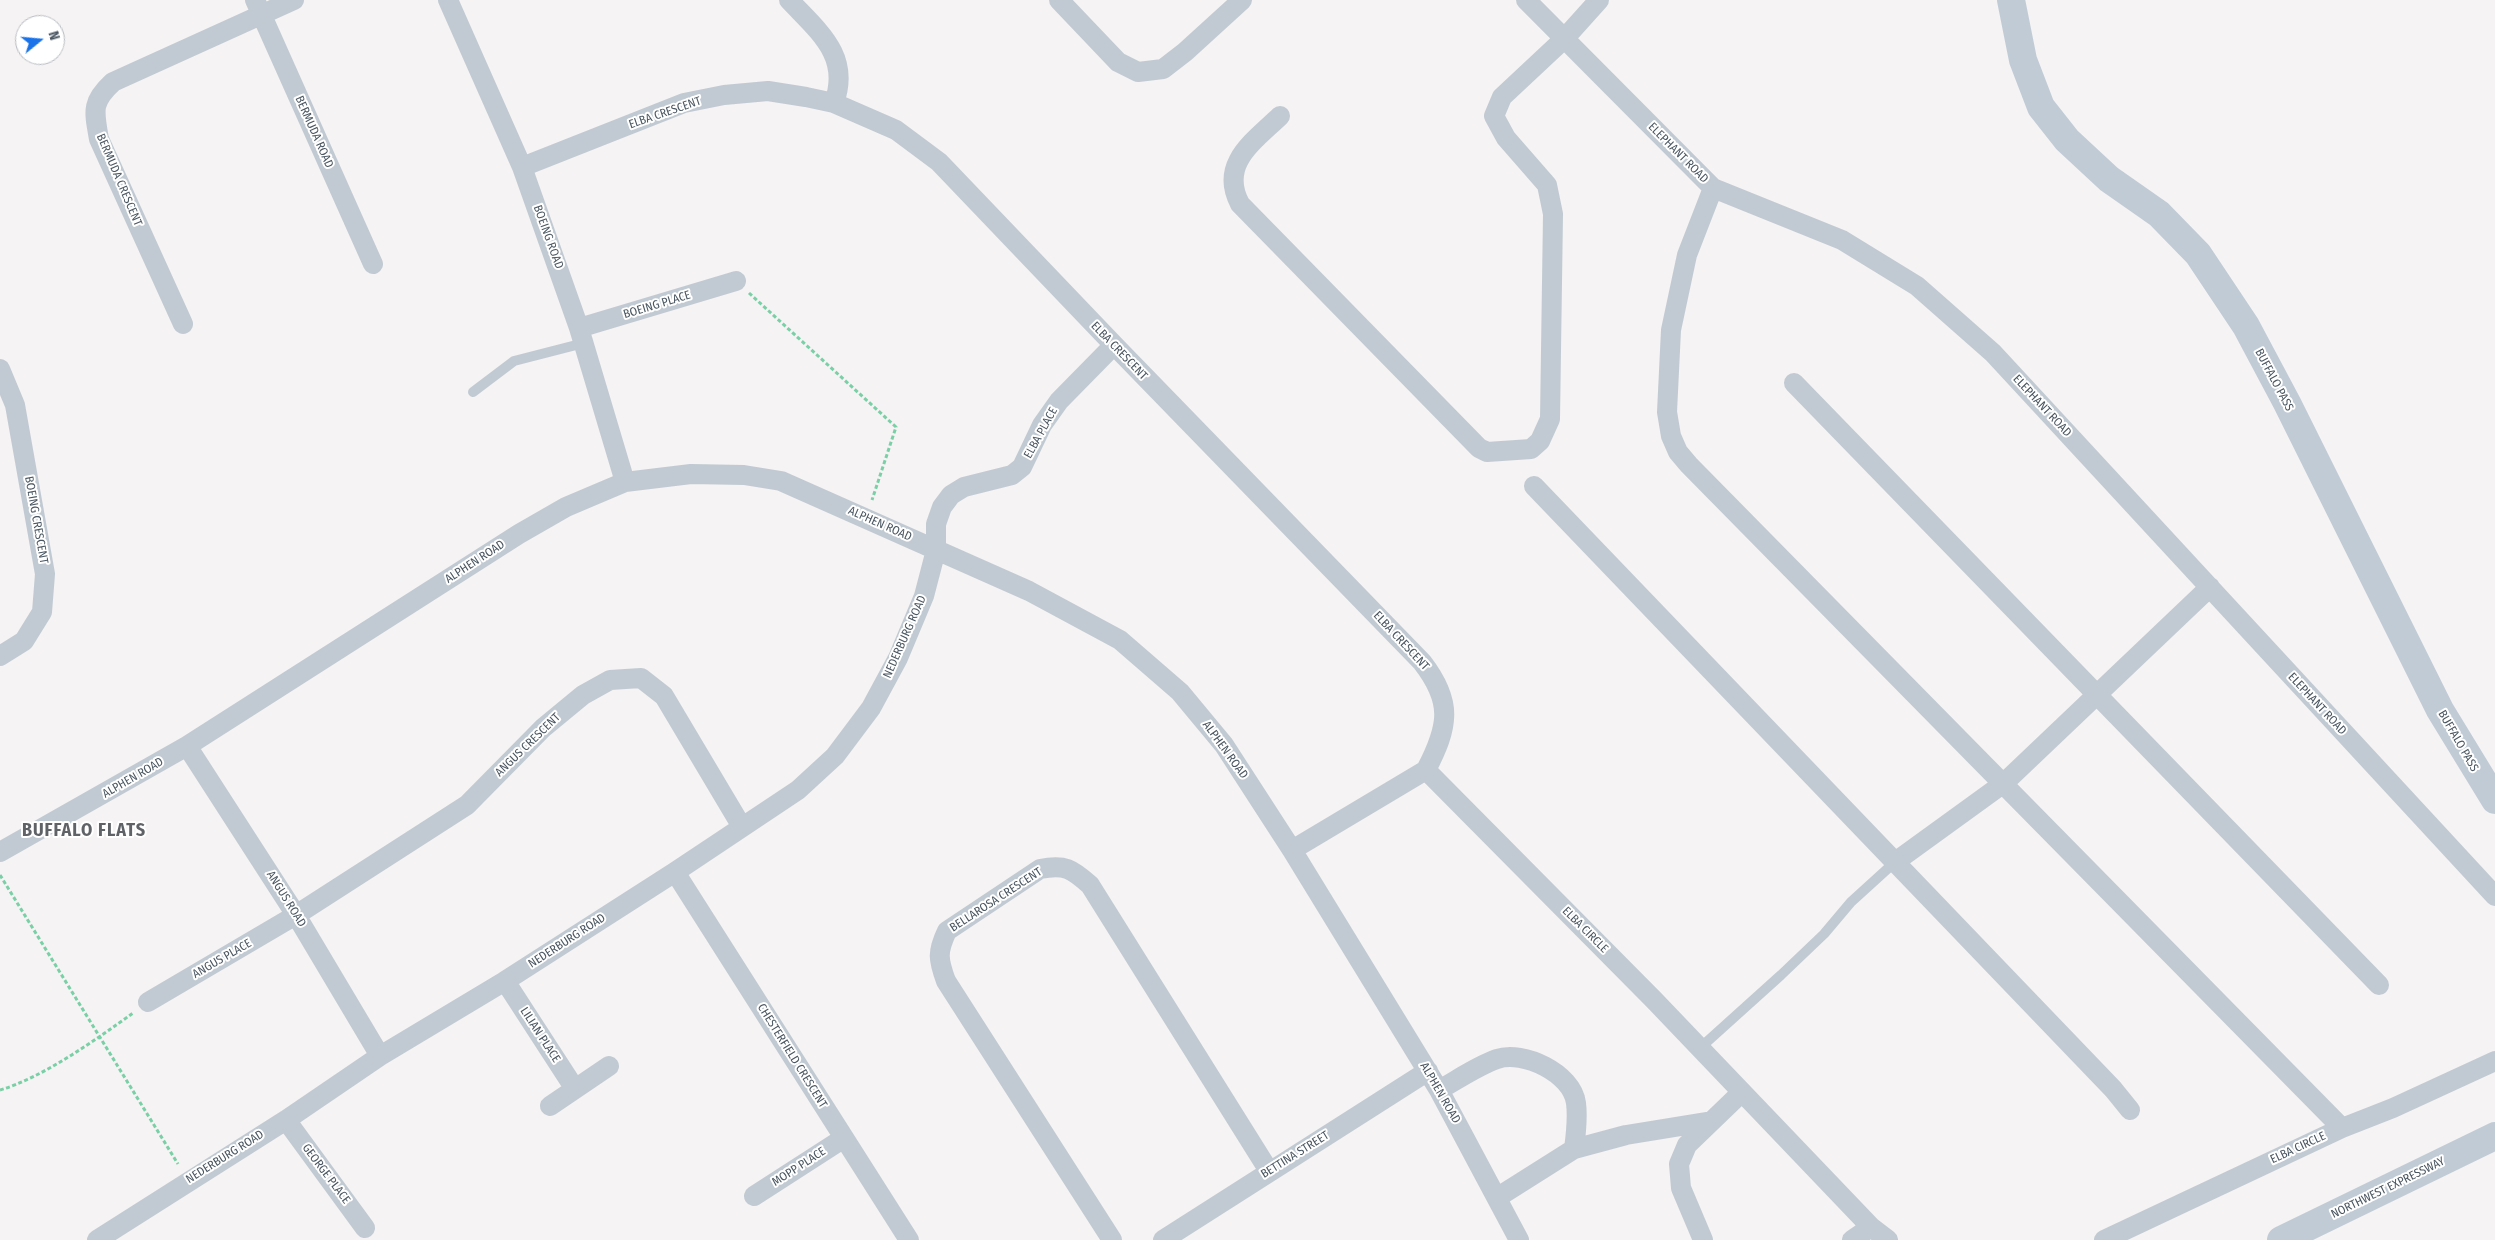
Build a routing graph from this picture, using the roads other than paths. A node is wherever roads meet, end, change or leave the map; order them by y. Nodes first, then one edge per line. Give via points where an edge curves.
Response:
1 (294, 0) edge
2 (448, 0) edge
3 (789, 0) edge
4 (1059, 0) edge
5 (1526, 0) edge
6 (1599, 0) edge
7 (2011, 0) edge
8 (1230, 4) edge
9 (259, 7) edge
10 (1564, 39) junction
11 (834, 103) junction
12 (1280, 116) dead end
13 (522, 167) junction
14 (1713, 188) junction
15 (373, 264) dead end
16 (736, 281) road end
17 (183, 324) dead end
18 (581, 336) junction
19 (1114, 345) junction
20 (0, 370) edge
21 (1794, 383) dead end
22 (473, 392) dead end
23 (625, 482) junction
24 (1534, 486) dead end
25 (936, 550) junction
26 (2210, 587) junction
27 (0, 656) edge
28 (2097, 694) junction
29 (186, 746) junction
30 (1426, 770) junction
31 (2004, 784) junction
32 (2495, 800) edge
33 (742, 827) junction
34 (1292, 850) junction
35 (0, 852) edge
36 (1895, 862) junction
37 (675, 872) junction
38 (2495, 896) edge
39 (296, 915) junction
40 (505, 981) junction
41 (2379, 985) dead end
42 (148, 1002) road end
43 (1700, 1048) junction
44 (380, 1056) junction
45 (2495, 1061) edge
46 (609, 1066) dead end
47 (1428, 1071) junction
48 (575, 1089) junction
49 (1439, 1090) junction
50 (1742, 1092) junction
51 (550, 1106) dead end
52 (2130, 1110) dead end
53 (286, 1120) junction
54 (1712, 1121) junction
55 (2342, 1128) junction
56 (2495, 1136) edge
57 (844, 1138) junction
58 (1574, 1149) junction
59 (2495, 1155) edge
60 (1269, 1171) junction
61 (754, 1196) dead end
62 (1498, 1197) junction
63 (1871, 1227) junction
64 (365, 1228) dead end
65 (110, 1237) edge
66 (909, 1240) edge
67 (1112, 1240) edge
68 (1163, 1240) edge
69 (1519, 1240) edge
70 (1703, 1240) edge
71 (1852, 1240) edge
72 (1888, 1240) edge
73 (2104, 1240) edge
74 (2282, 1240) edge
75 (2320, 1240) edge

1 - 9 street, BERMUDA CRESCENT
2 - 13 street, BOEING ROAD
3 - 11 street via 832,49 840,70 840,87
4 - 8 street via 1118,62 1138,72 1163,69 1185,52
5 - 10 street, ELEPHANT ROAD
6 - 10 street
7 - 32 main road, BUFFALO PASS via 2023,60 2041,107 2067,140 2109,178 2159,214 2198,254 2246,326 2440,710
9 - 15 street, BERMUDA ROAD
9 - 17 street, BERMUDA CRESCENT via 113,82 99,95 95,116 99,139
10 - 12 street via 1502,97 1494,116 1506,138 1547,184 1553,214 1550,419 1540,441 1531,449 1487,452 1479,448 1240,204 1233,182 1237,161
10 - 14 street, ELEPHANT ROAD
11 - 13 street, ELBA CRESCENT via 768,92 724,95 684,103
11 - 19 street, ELBA CRESCENT via 896,130 939,162
13 - 18 street, BOEING ROAD
14 - 26 street, ELEPHANT ROAD via 1842,240 1917,286 1993,353
14 - 31 street via 1687,255 1670,330 1667,412 1671,436 1678,452
16 - 18 street, BOEING PLACE
18 - 22 lane via 514,361
18 - 23 street, BOEING ROAD
19 - 25 street, ELBA PLACE via 1059,401 1042,425 1022,467 1012,475 964,487 951,495 936,524
19 - 30 street, ELBA CRESCENT via 1438,682 1445,706 1443,729
20 - 27 street, BOEING CRESCENT via 15,404 45,574 42,612 24,641
21 - 28 street
23 - 25 street, ALPHEN ROAD via 691,474 744,475 781,481
23 - 29 street, ALPHEN ROAD via 566,507 519,534
24 - 36 street
25 - 33 street, NEDERBURG ROAD via 913,623 871,708 835,756 798,790
25 - 34 street, ALPHEN ROAD via 1029,591 1120,640 1180,692 1224,745
26 - 28 street
26 - 38 street, ELEPHANT ROAD
28 - 31 street
28 - 41 street
29 - 35 street, ALPHEN ROAD
29 - 39 street, ANGUS ROAD
30 - 34 street
30 - 43 street, ELBA CIRCLE
31 - 36 street
31 - 55 street
33 - 37 street, NEDERBURG ROAD
33 - 39 street, ANGUS CRESCENT via 664,696 641,678 610,680 583,695 543,728 467,805
34 - 47 street, ALPHEN ROAD
36 - 43 lane via 1810,948
36 - 52 street
37 - 40 street, NEDERBURG ROAD
37 - 57 street, CHESTERFIELD CRESCENT
39 - 42 street, ANGUS PLACE
39 - 44 street, ANGUS ROAD
40 - 44 street, NEDERBURG ROAD
40 - 48 street, LILIAN PLACE
43 - 50 street, ELBA CIRCLE
44 - 53 street, NEDERBURG ROAD
45 - 55 street, ELBA CIRCLE via 2394,1108
46 - 48 street
47 - 49 street, ALPHEN ROAD
47 - 60 street, BETTINA STREET
48 - 51 street
49 - 58 street via 1497,1059 1516,1056 1531,1060 1561,1076 1576,1101
49 - 62 street, ALPHEN ROAD
50 - 54 street
50 - 63 street, ELBA CIRCLE
53 - 64 street, GEORGE PLACE
53 - 65 street, NEDERBURG ROAD via 188,1180
54 - 58 street via 1626,1135
54 - 70 street via 1687,1145 1679,1164 1681,1188
55 - 73 street, ELBA CIRCLE
56 - 74 main road, NORTHWEST EXPRESSWAY
57 - 61 street, MOPP PLACE
57 - 66 street, CHESTERFIELD CRESCENT
58 - 62 street
59 - 75 main road, NORTHWEST EXPRESSWAY
60 - 67 street, BELLAROSA CRESCENT via 1090,885 1074,871 1057,865 1040,869 947,931 940,947 939,962 946,981
60 - 68 street, BETTINA STREET
62 - 69 street, ALPHEN ROAD
63 - 71 street
63 - 72 street, ELBA CIRCLE

